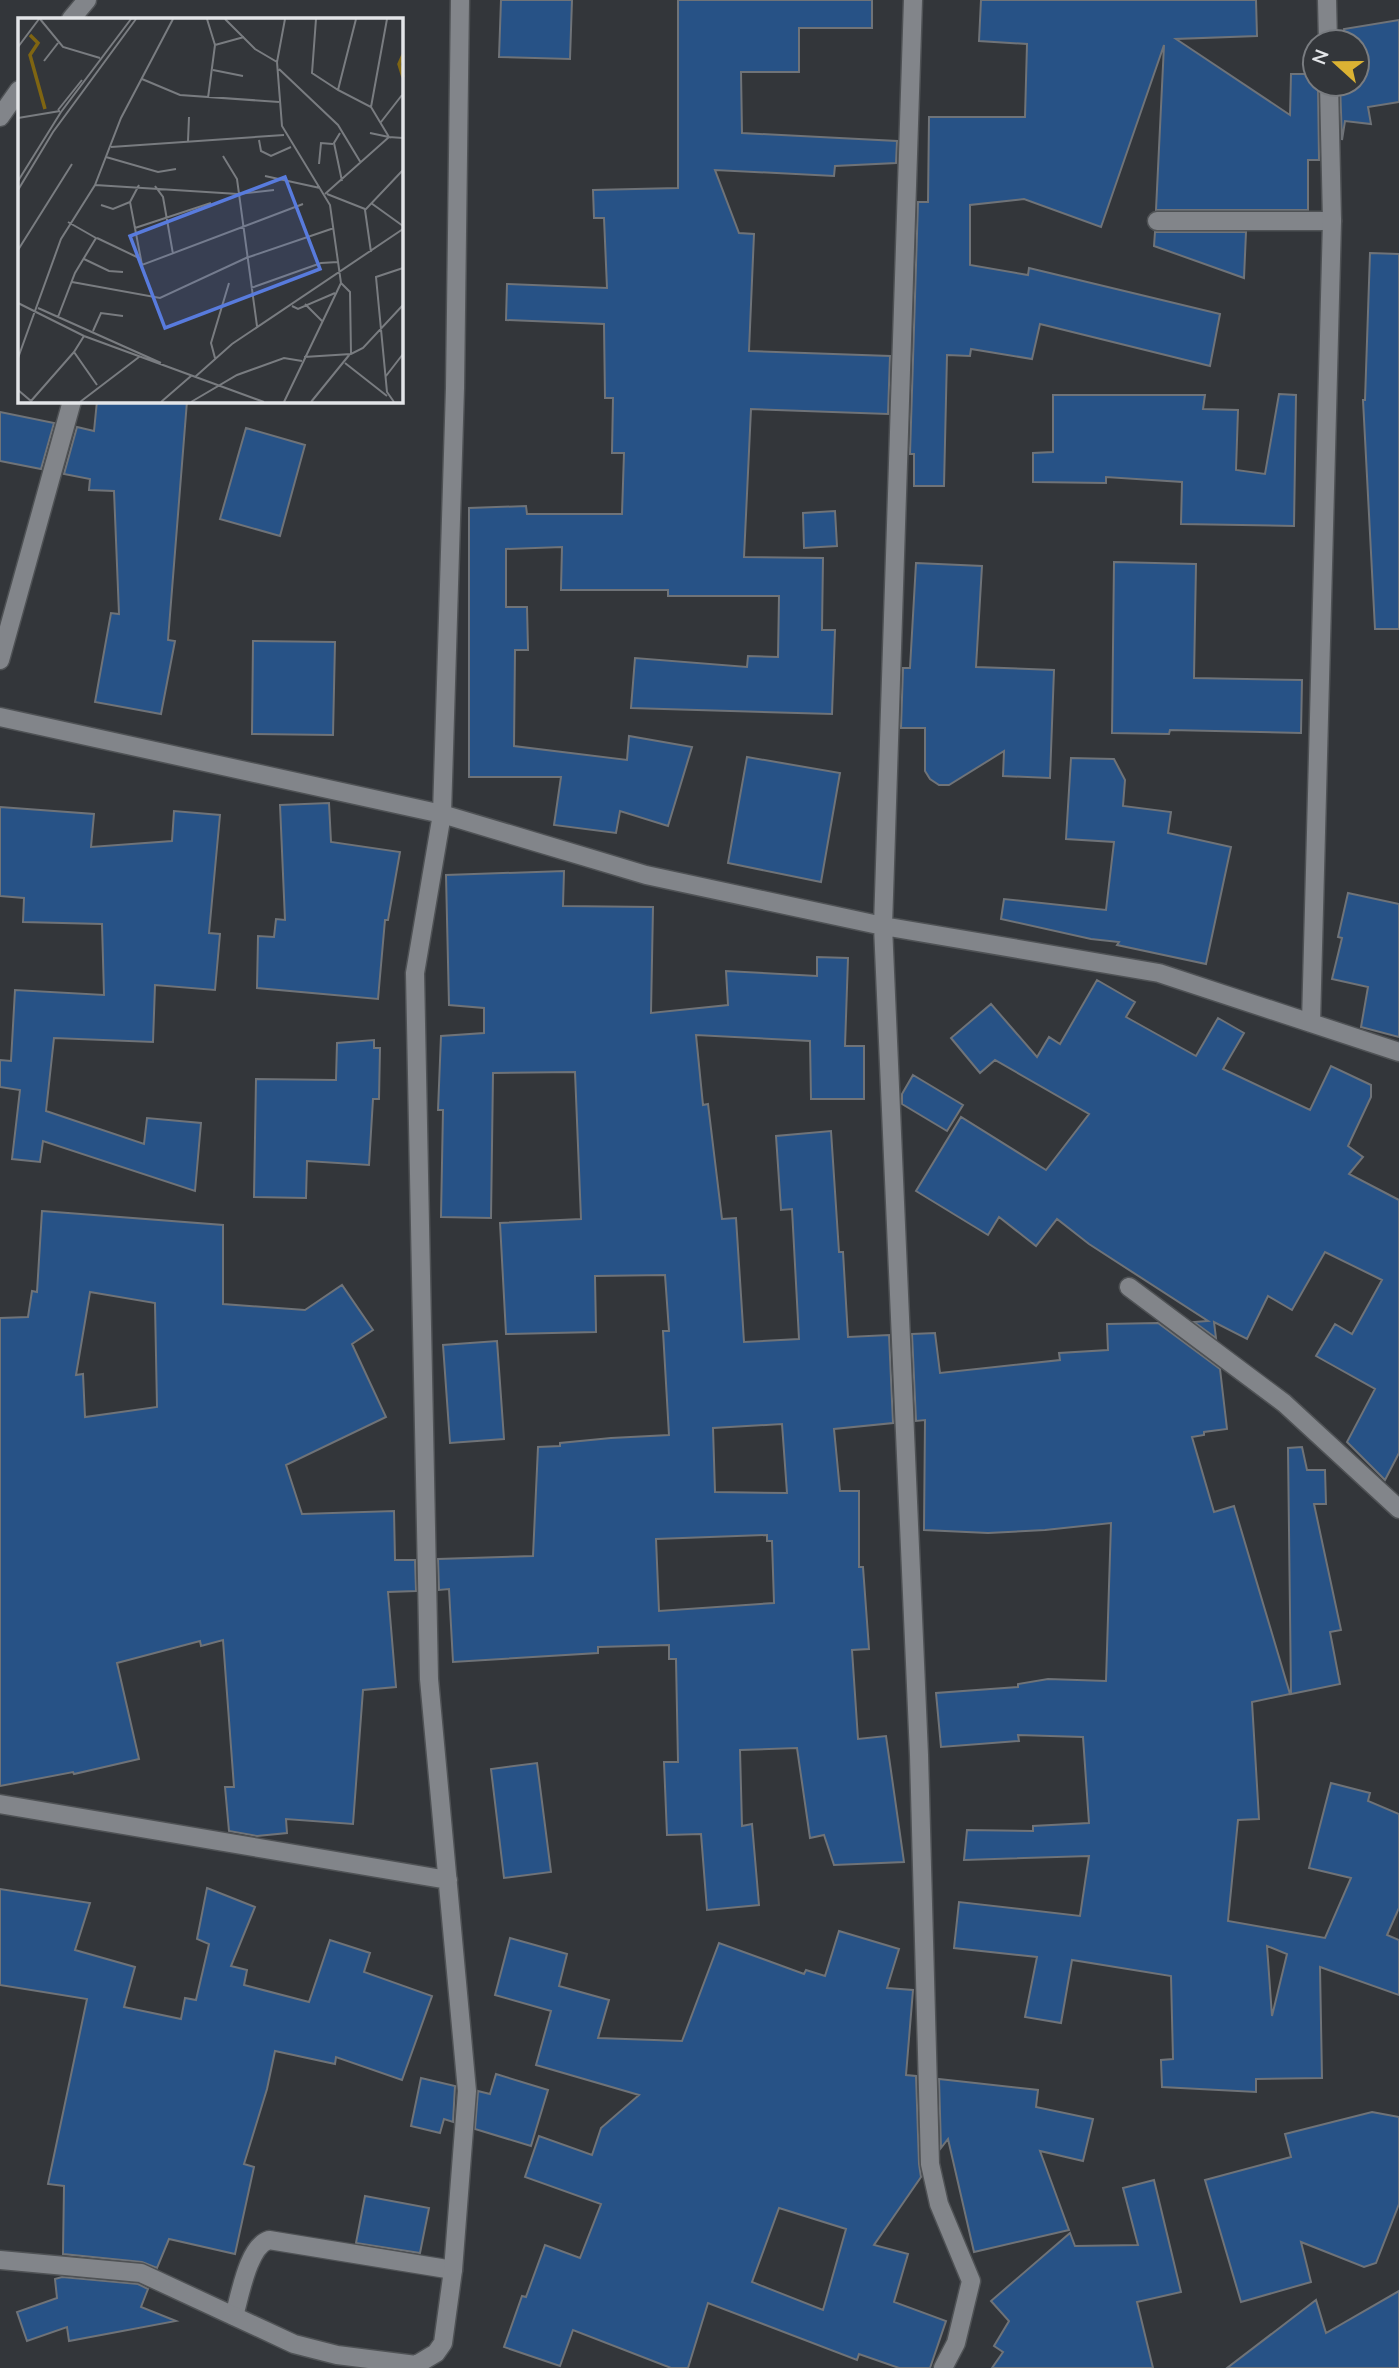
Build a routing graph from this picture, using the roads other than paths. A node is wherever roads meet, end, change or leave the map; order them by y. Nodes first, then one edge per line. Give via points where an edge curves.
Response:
1 (87, 0) edge
2 (460, 0) edge
3 (913, 0) edge
4 (1326, 0) edge
5 (72, 18) edge
6 (1327, 28) edge
7 (18, 91) edge
8 (1329, 98) edge
9 (0, 117) edge
10 (1157, 221) dead end
11 (1332, 221) junction
12 (72, 402) edge
13 (0, 660) edge
14 (0, 717) edge
15 (442, 814) junction
16 (883, 926) junction
17 (1311, 1023) junction
18 (1399, 1052) edge
19 (1129, 1287) dead end
20 (1399, 1509) edge
21 (0, 1804) edge
22 (448, 1880) junction
23 (0, 2260) edge
24 (453, 2270) junction
25 (234, 2316) junction
26 (333, 2362) edge
27 (943, 2368) edge

1 - 5 street
2 - 15 street via 455,388
3 - 16 street
4 - 6 street
7 - 9 street
8 - 11 street
10 - 11 street
11 - 17 street
12 - 13 street
14 - 15 street
15 - 16 street via 646,875
15 - 22 street via 415,973 429,1679
16 - 17 street via 1160,973
16 - 27 street via 919,1741 930,2164 939,2204 971,2281 956,2343
17 - 18 street
19 - 20 street via 1284,1403
21 - 22 street
22 - 24 street via 467,2091
23 - 25 street via 141,2273
24 - 25 street via 268,2240 254,2251
24 - 26 street via 443,2343 426,2361 416,2365
25 - 26 street

